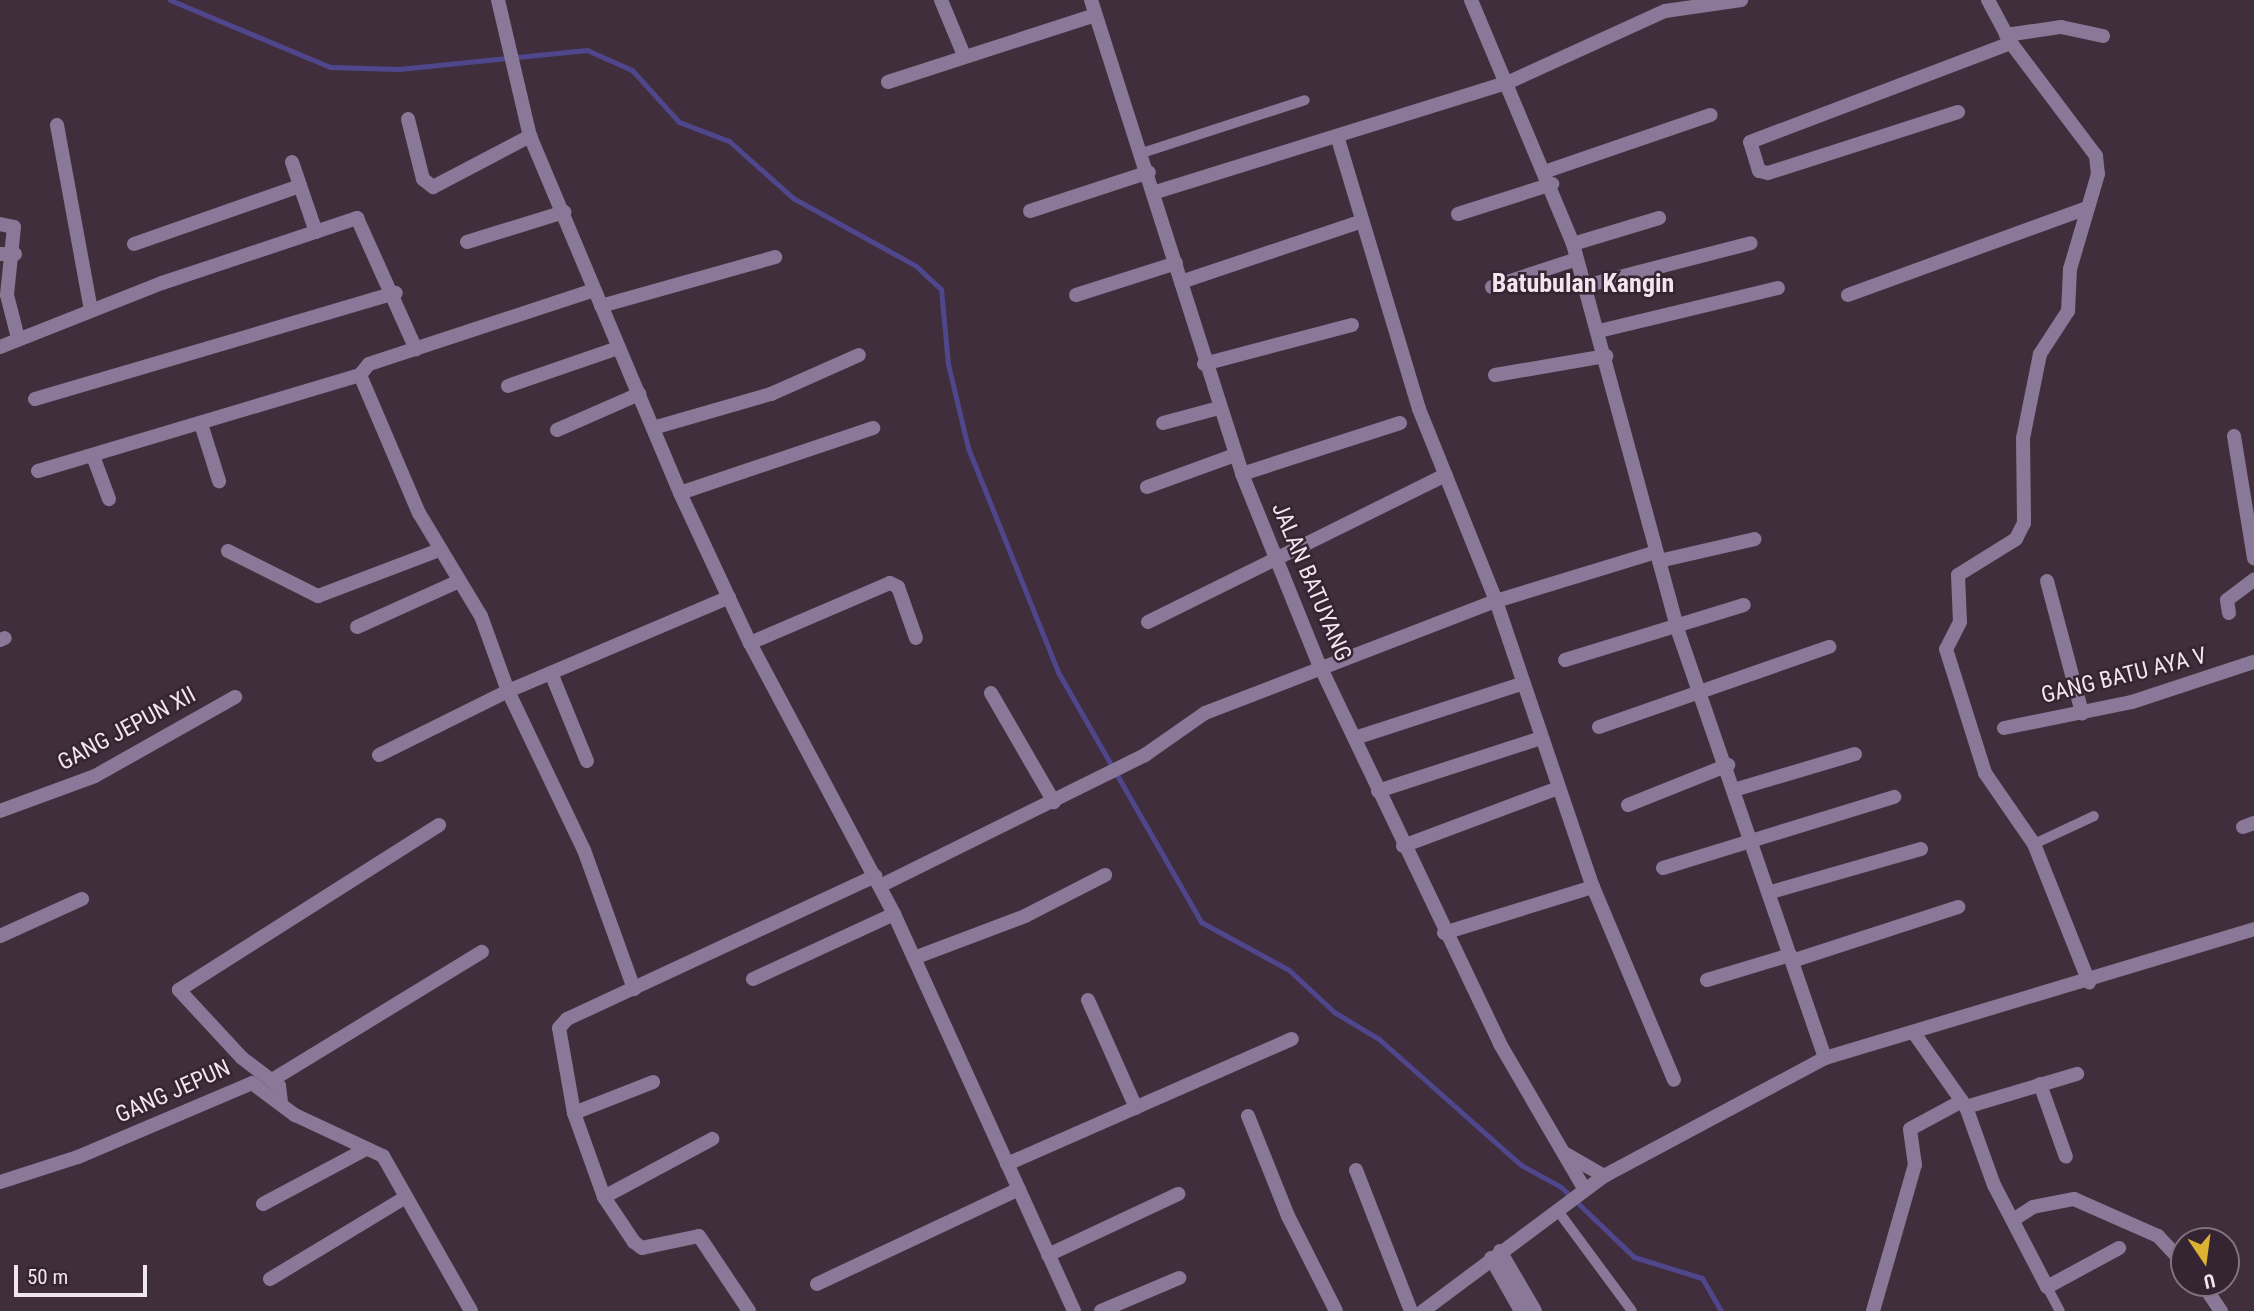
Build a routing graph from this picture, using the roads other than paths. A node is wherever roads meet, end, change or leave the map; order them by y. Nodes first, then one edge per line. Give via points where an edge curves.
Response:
1 (498, 0) edge
2 (941, 0) edge
3 (1091, 0) edge
4 (1471, 0) edge
5 (1741, 0) edge
6 (1990, 1) edge
7 (1095, 15) junction
8 (2103, 36) dead end
9 (2008, 39) junction
10 (963, 53) junction
11 (888, 82) dead end
12 (1509, 82) junction
13 (1305, 100) dead end
14 (1958, 112) dead end
15 (1711, 115) dead end
16 (408, 119) dead end
17 (57, 125) dead end
18 (530, 136) junction
19 (1338, 139) junction
20 (1142, 153) junction
21 (292, 162) dead end
22 (1149, 172) junction
23 (1550, 178) junction
24 (300, 186) junction
25 (1156, 192) junction
26 (2087, 208) junction
27 (1030, 211) dead end
28 (564, 212) junction
29 (1458, 214) dead end
30 (1658, 218) dead end
31 (1359, 222) junction
32 (0, 224) edge
33 (316, 232) junction
34 (467, 242) dead end
35 (1751, 243) dead end
36 (134, 244) dead end
37 (1573, 244) junction
38 (0, 254) edge
39 (15, 254) junction
40 (775, 257) dead end
41 (1577, 259) junction
42 (1176, 264) junction
43 (1181, 282) junction
44 (1585, 286) junction
45 (1492, 287) dead end
46 (1778, 288) dead end
47 (594, 290) junction
48 (397, 293) junction
49 (1848, 295) dead end
50 (1076, 296) dead end
51 (601, 306) junction
52 (91, 310) junction
53 (1352, 325) dead end
54 (1599, 331) junction
55 (18, 338) junction
56 (0, 347) edge
57 (618, 348) junction
58 (416, 349) junction
59 (859, 355) dead end
60 (1606, 356) junction
61 (1204, 364) junction
62 (360, 375) junction
63 (1495, 375) dead end
64 (508, 386) dead end
65 (639, 394) junction
66 (35, 399) dead end
67 (1219, 408) junction
68 (1163, 423) dead end
69 (1400, 423) dead end
70 (202, 427) junction
71 (653, 428) junction
72 (873, 428) dead end
73 (556, 430) dead end
74 (2234, 436) dead end
75 (1235, 455) junction
76 (93, 456) junction
77 (38, 471) dead end
78 (1242, 474) junction
79 (1446, 475) junction
80 (219, 481) dead end
81 (1147, 487) dead end
82 (680, 493) junction
83 (109, 499) dead end
84 (1755, 539) dead end
85 (439, 550) junction
86 (228, 551) dead end
87 (1275, 555) junction
88 (1657, 557) junction
89 (2254, 558) edge
90 (2047, 580) dead end
91 (2254, 580) edge
92 (457, 582) junction
93 (729, 597) junction
94 (1496, 601) junction
95 (1744, 605) dead end
96 (2229, 613) dead end
97 (1148, 622) dead end
98 (357, 628) dead end
99 (1677, 628) junction
100 (916, 638) dead end
101 (750, 643) junction
102 (1829, 647) dead end
103 (1565, 660) dead end
104 (2254, 662) edge
105 (1321, 668) junction
106 (551, 673) junction
107 (1521, 684) junction
108 (508, 691) junction
109 (1701, 691) junction
110 (991, 693) dead end
111 (234, 697) dead end
112 (2082, 713) junction
113 (1600, 727) dead end
114 (2004, 727) dead end
115 (1354, 738) junction
116 (1541, 738) junction
117 (1855, 754) dead end
118 (379, 755) dead end
119 (587, 761) dead end
120 (1728, 765) junction
121 (1558, 788) junction
122 (1737, 789) junction
123 (1377, 791) junction
124 (1894, 797) dead end
125 (1054, 802) junction
126 (1628, 805) dead end
127 (0, 811) edge
128 (2094, 816) dead end
129 (439, 825) dead end
130 (1754, 841) junction
131 (2034, 844) junction
132 (1403, 846) junction
133 (1921, 849) dead end
134 (1663, 868) dead end
135 (1105, 875) dead end
136 (878, 881) junction
137 (1593, 887) junction
138 (1770, 892) junction
139 (82, 899) dead end
140 (1958, 907) dead end
141 (894, 914) junction
142 (2254, 929) edge
143 (1444, 933) junction
144 (0, 936) edge
145 (482, 952) dead end
146 (914, 958) junction
147 (1791, 958) junction
148 (753, 979) dead end
149 (1707, 980) dead end
150 (2089, 982) junction
151 (634, 989) junction
152 (1088, 999) dead end
153 (1914, 1033) junction
154 (1292, 1039) dead end
155 (1825, 1058) junction
156 (2077, 1074) dead end
157 (272, 1080) junction
158 (1674, 1080) dead end
159 (653, 1082) dead end
160 (2040, 1084) junction
161 (281, 1102) junction
162 (1964, 1104) junction
163 (1136, 1108) junction
164 (574, 1113) junction
165 (1248, 1116) dead end
166 (712, 1139) dead end
167 (366, 1149) junction
168 (1562, 1151) junction
169 (2066, 1157) dead end
170 (1007, 1164) junction
171 (1356, 1170) dead end
172 (1604, 1176) junction
173 (0, 1182) edge
174 (1019, 1189) junction
175 (1582, 1193) junction
176 (1178, 1194) dead end
177 (604, 1197) junction
178 (405, 1198) junction
179 (263, 1204) dead end
180 (1559, 1210) junction
181 (2012, 1220) junction
182 (2119, 1248) dead end
183 (2170, 1249) edge
184 (1048, 1255) junction
185 (1496, 1255) junction
186 (1179, 1278) dead end
187 (270, 1279) dead end
188 (817, 1283) dead end
189 (2047, 1287) junction
190 (471, 1311) edge
191 (749, 1311) edge
192 (1073, 1311) edge
193 (1101, 1311) edge
194 (1336, 1311) edge
195 (1411, 1311) edge
196 (1423, 1311) edge
197 (1521, 1311) edge
198 (1535, 1311) edge
199 (1632, 1311) edge
200 (1873, 1311) edge
201 (2060, 1311) edge

1 - 18 street
2 - 10 street
3 - 7 street, JALAN BATUYANG
4 - 12 street
5 - 12 street via 1665,11
6 - 9 street
7 - 10 street
7 - 20 street, JALAN BATUYANG
8 - 9 street via 2061,27
9 - 14 street via 1750,142 1759,171 1768,173
9 - 26 street via 2096,156 2098,174
10 - 11 street
12 - 19 street
12 - 23 street
13 - 20 lane
15 - 23 street
16 - 18 street via 423,179 433,187
17 - 52 street
18 - 28 street
19 - 25 street
19 - 31 street
20 - 22 street, JALAN BATUYANG
21 - 24 street
22 - 25 street, JALAN BATUYANG
22 - 27 street
23 - 29 street
23 - 37 street
24 - 33 street
24 - 36 street
25 - 42 street, JALAN BATUYANG
26 - 49 street
26 - 131 street via 2070,269 2068,311 2040,354 2023,438 2021,532 1961,571 1960,622 1946,644 1985,773
28 - 34 street
28 - 47 street
30 - 37 street
31 - 43 street
31 - 79 street
32 - 39 street via 13,227
33 - 48 street via 360,218
33 - 52 street
35 - 44 street
37 - 41 street
38 - 39 street
39 - 55 street via 7,295
40 - 51 street
41 - 44 street
41 - 45 street
42 - 43 street, JALAN BATUYANG
42 - 50 street
43 - 61 street, JALAN BATUYANG
44 - 54 street
46 - 54 street
47 - 51 street
47 - 58 street
48 - 58 street
48 - 66 street
51 - 57 street
52 - 55 street
53 - 61 street
54 - 60 street
55 - 56 street
57 - 64 street
57 - 65 street
58 - 62 street via 369,364
59 - 71 street via 771,394
60 - 63 street
60 - 88 street
61 - 67 street, JALAN BATUYANG
62 - 70 street
62 - 85 street
65 - 71 street
65 - 73 street
67 - 68 street
67 - 75 street, JALAN BATUYANG
69 - 78 street
70 - 76 street
70 - 80 street
71 - 82 street
72 - 82 street
74 - 89 street
75 - 78 street, JALAN BATUYANG
75 - 81 street
76 - 77 street
76 - 83 street
78 - 87 street, JALAN BATUYANG
79 - 87 street
79 - 94 street
82 - 93 street
84 - 88 street
85 - 86 street via 318,596
85 - 92 street
87 - 97 street
87 - 105 street, JALAN BATUYANG
88 - 94 street
88 - 99 street
90 - 112 street
91 - 96 street via 2227,600
92 - 98 street
92 - 108 street via 481,616
93 - 101 street
93 - 106 street
94 - 105 street
94 - 107 street
95 - 99 street
99 - 103 street
99 - 109 street
100 - 101 street via 898,587 890,583
101 - 136 street
102 - 109 street
104 - 112 street, GANG BATU AYA V
105 - 115 street, JALAN BATUYANG
105 - 125 street via 1205,713 1129,763
106 - 108 street
106 - 119 street
107 - 115 street
107 - 116 street
108 - 118 street
108 - 151 street via 584,850
109 - 113 street
109 - 120 street
110 - 125 street
111 - 127 street, GANG JEPUN XII via 95,776
112 - 114 street, GANG BATU AYA V
115 - 123 street, JALAN BATUYANG
116 - 121 street
116 - 123 street
117 - 122 street
120 - 122 street
120 - 126 street
121 - 132 street
121 - 137 street
122 - 130 street
123 - 132 street, JALAN BATUYANG
124 - 130 street
125 - 136 street
128 - 131 lane
129 - 157 street via 179,990 242,1058
130 - 134 street
130 - 138 street
131 - 150 street
132 - 143 street, JALAN BATUYANG
133 - 138 street
135 - 146 street via 1025,916
136 - 141 street
136 - 151 street
137 - 143 street
137 - 158 street
138 - 147 street
139 - 144 street
140 - 147 street
141 - 146 street
141 - 148 street
142 - 150 street
143 - 168 street, JALAN BATUYANG
145 - 157 street
146 - 170 street
147 - 149 street
147 - 155 street
150 - 153 street
151 - 164 street via 559,1028
152 - 163 street
153 - 155 street
153 - 162 street
154 - 163 street
155 - 172 street
156 - 160 street
157 - 161 street
159 - 164 street
160 - 162 street
160 - 169 street
161 - 167 street, GANG JEPUN
161 - 173 street, GANG JEPUN via 246,1084 104,1147
162 - 181 street
162 - 200 street via 1910,1129 1915,1165
163 - 170 street
164 - 177 street
165 - 194 street via 1287,1216
166 - 177 street
167 - 178 street, GANG JEPUN via 391,1166
167 - 179 street
168 - 172 street
168 - 175 street, JALAN BATUYANG
170 - 174 street
171 - 195 street
172 - 175 street
174 - 184 street
174 - 188 street
175 - 180 street
176 - 184 street
177 - 191 street via 639,1247 699,1236
178 - 187 street
178 - 190 street, GANG JEPUN
180 - 185 street
180 - 199 lane
181 - 183 street via 2042,1205 2074,1199 2158,1236
181 - 189 street
182 - 189 street
184 - 192 street
185 - 196 street
185 - 197 street
185 - 198 street
186 - 193 street
189 - 201 lane

